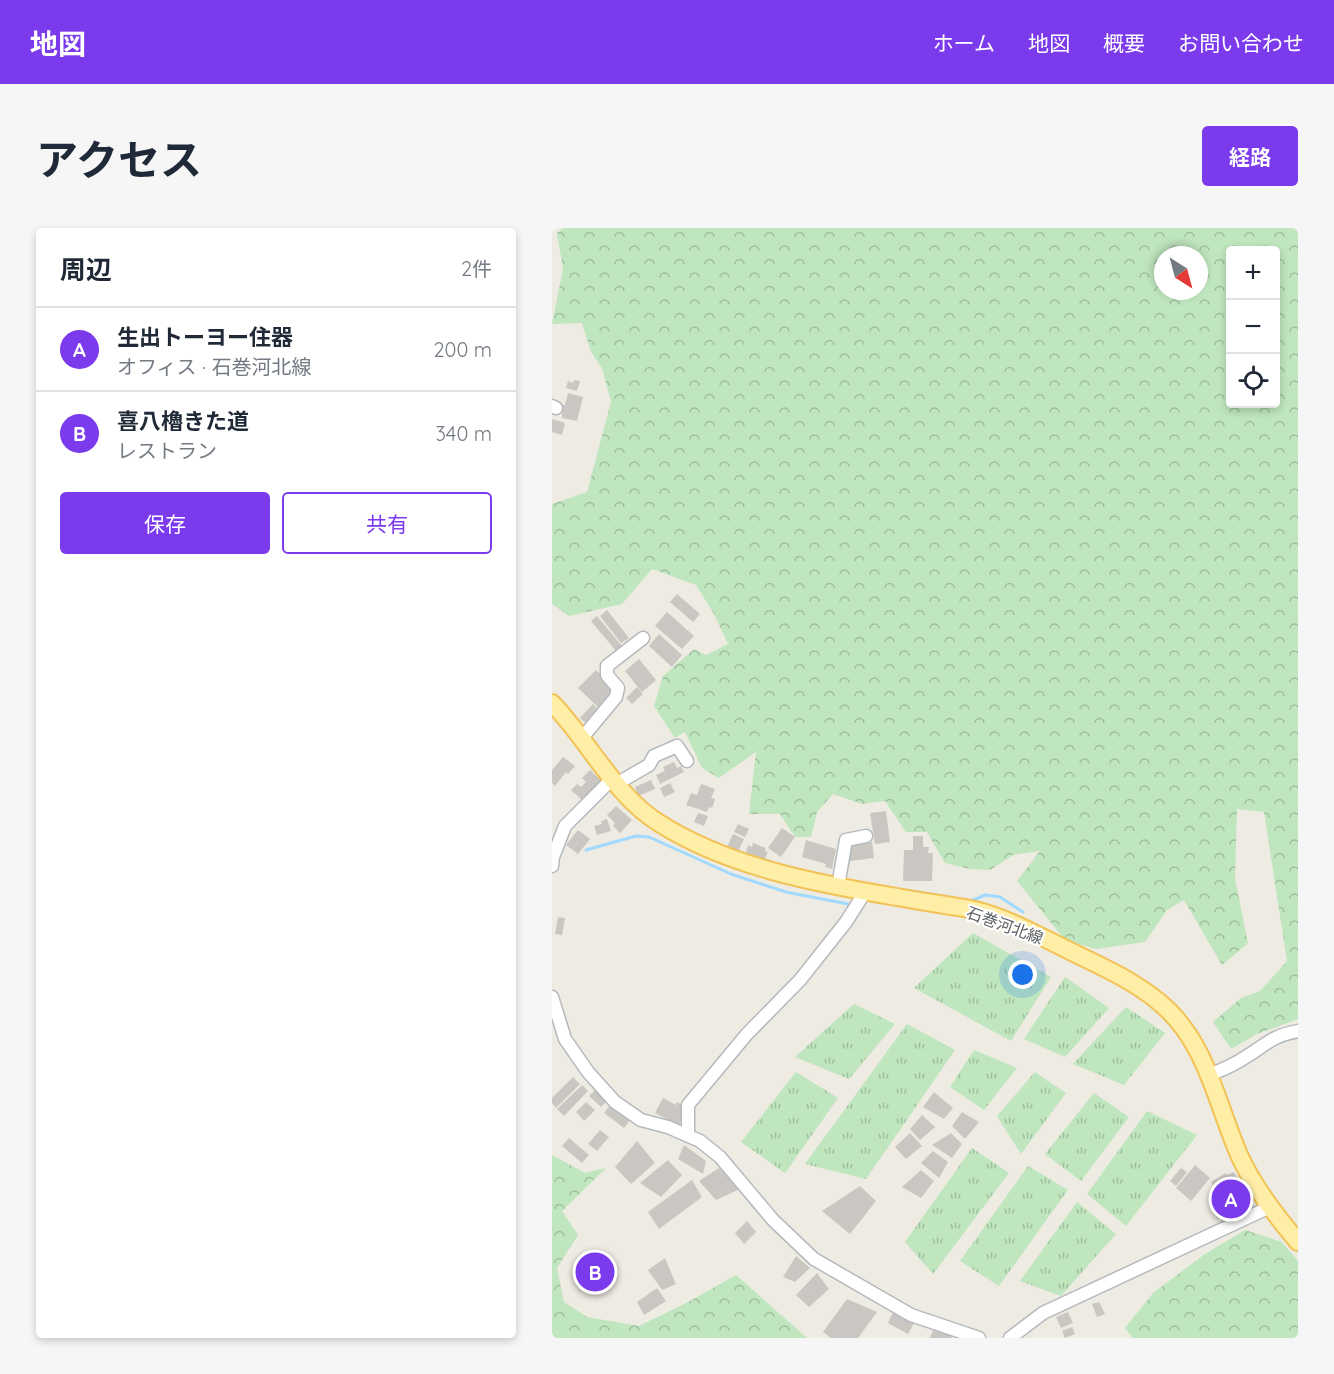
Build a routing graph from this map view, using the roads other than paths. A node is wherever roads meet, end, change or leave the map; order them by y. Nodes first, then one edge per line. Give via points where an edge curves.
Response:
1 (643, 638) dead end
2 (552, 703) edge
3 (582, 738) junction
4 (687, 761) dead end
5 (615, 781) junction
6 (866, 836) dead end
7 (552, 867) edge
8 (837, 886) junction
9 (865, 892) junction
10 (552, 998) edge
11 (1298, 1030) edge
12 (1210, 1075) junction
13 (688, 1136) junction
14 (1270, 1207) junction
15 (1298, 1242) edge
16 (979, 1338) edge
17 (1010, 1338) edge

1 - 3 street via 607,666 607,675 618,688 616,697
2 - 3 main road, 石巻河北線
3 - 5 main road, 石巻河北線
4 - 5 street via 676,746 654,756 649,765
5 - 7 street via 565,826
5 - 8 main road, 石巻河北線 via 640,810 680,836 775,873
6 - 8 street via 846,840
8 - 9 main road, 石巻河北線
9 - 12 main road, 石巻河北線 via 977,911 1033,933 1105,969 1175,1016
9 - 13 street via 800,980 747,1034 688,1105
10 - 13 street via 565,1039 615,1102 641,1120
11 - 12 street via 1265,1042
12 - 14 main road, 石巻河北線 via 1241,1159
13 - 16 street via 720,1157 773,1220 814,1259 911,1315
14 - 15 main road, 石巻河北線
14 - 17 street via 1043,1312

